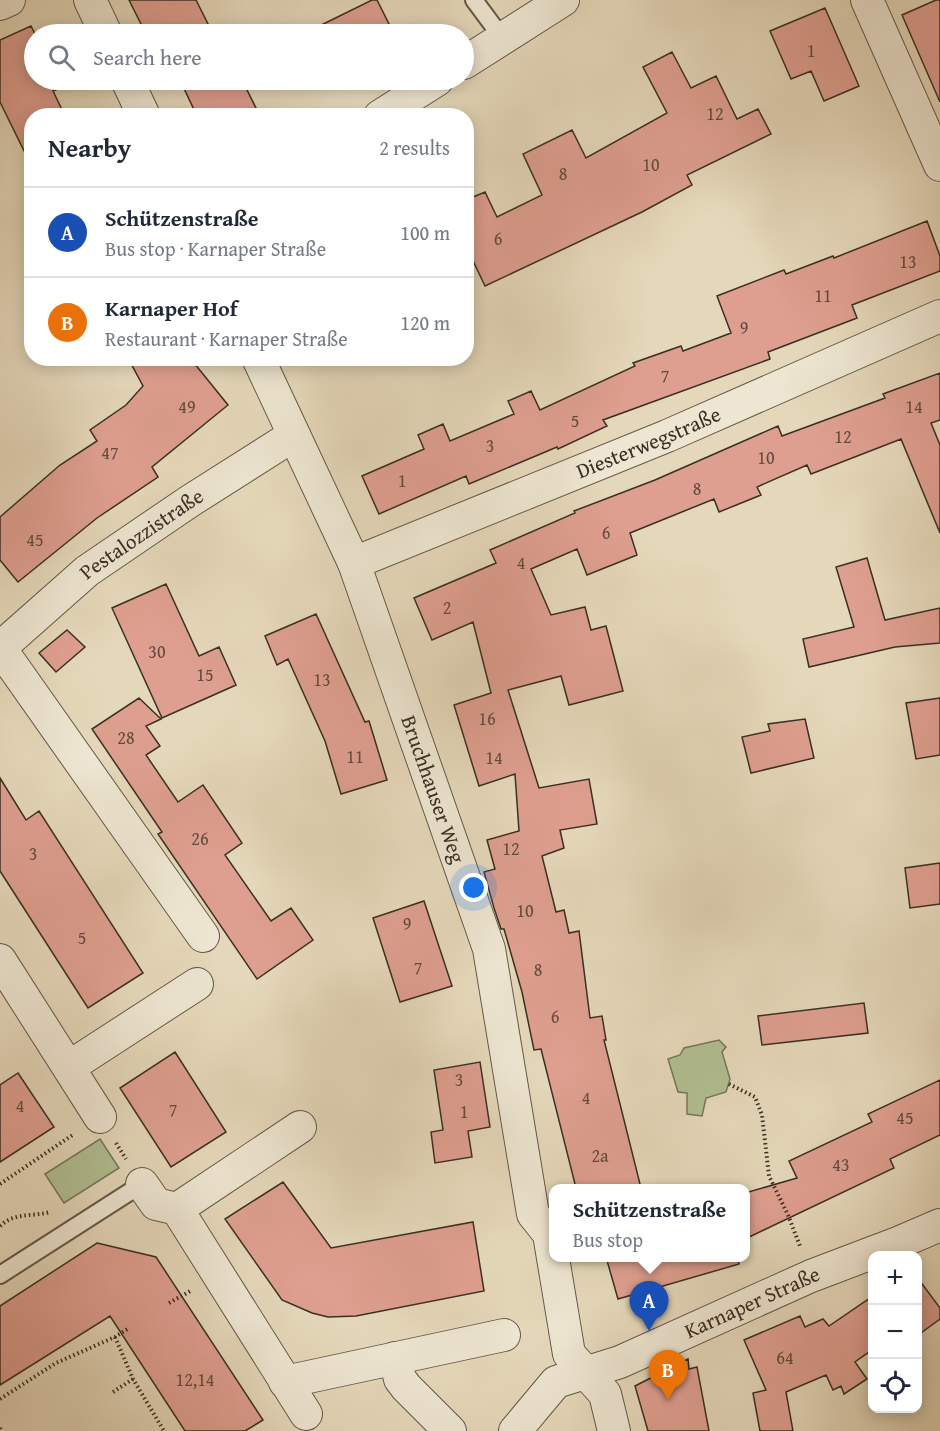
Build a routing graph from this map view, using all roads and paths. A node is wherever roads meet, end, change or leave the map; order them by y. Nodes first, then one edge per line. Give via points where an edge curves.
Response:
1 (9, 0) edge
2 (90, 0) edge
3 (474, 0) edge
4 (563, 0) edge
5 (867, 0) edge
6 (0, 4) edge
7 (101, 24) edge
8 (503, 39) junction
9 (474, 57) edge
10 (132, 90) edge
11 (421, 90) edge
12 (140, 108) edge
13 (393, 108) edge
14 (940, 165) edge
15 (940, 316) edge
16 (262, 366) edge
17 (294, 435) junction
18 (354, 563) junction
19 (0, 648) edge
20 (203, 936) dead end
21 (0, 960) edge
22 (197, 984) dead end
23 (69, 1067) junction
24 (729, 1084) dead end
25 (100, 1117) junction
26 (300, 1127) dead end
27 (0, 1184) edge
28 (142, 1184) junction
29 (177, 1209) junction
30 (940, 1225) edge
31 (549, 1234) edge
32 (800, 1246) dead end
33 (554, 1262) edge
34 (0, 1275) edge
35 (129, 1328) dead end
36 (504, 1335) dead end
37 (115, 1337) junction
38 (395, 1358) junction
39 (585, 1372) junction
40 (133, 1379) junction
41 (285, 1382) junction
42 (113, 1392) dead end
43 (0, 1399) edge
44 (306, 1414) dead end
45 (164, 1431) edge
46 (450, 1431) edge
47 (515, 1431) edge
48 (614, 1431) edge

1 - 6 street
2 - 7 street
3 - 8 lane
4 - 8 street
5 - 14 street
8 - 9 street
10 - 12 street
11 - 13 street
15 - 18 street, Diesterwegstraße via 667,436
16 - 17 street, Bruchhauser Weg
17 - 18 street, Bruchhauser Weg
17 - 19 street, Pestalozzistraße via 87,571
18 - 31 street, Bruchhauser Weg via 489,949 533,1214
19 - 20 street, Pestalozzistraße
21 - 23 street
22 - 23 street
23 - 25 street
24 - 32 path via 755,1097 762,1115 769,1176
25 - 27 path
25 - 28 path
26 - 29 street
28 - 29 street via 156,1204
28 - 34 lane
29 - 41 street
30 - 39 street, Karnaper Straße via 811,1276 620,1362
33 - 39 street, Bruchhauser Weg via 569,1354
35 - 37 path
36 - 38 street
37 - 40 path
37 - 43 path via 56,1363
38 - 41 street
38 - 46 street via 406,1387
39 - 47 street, Karnaper Straße via 556,1382
39 - 48 street, Bruchhauser Weg via 605,1394
40 - 42 path
40 - 45 path
41 - 44 street

